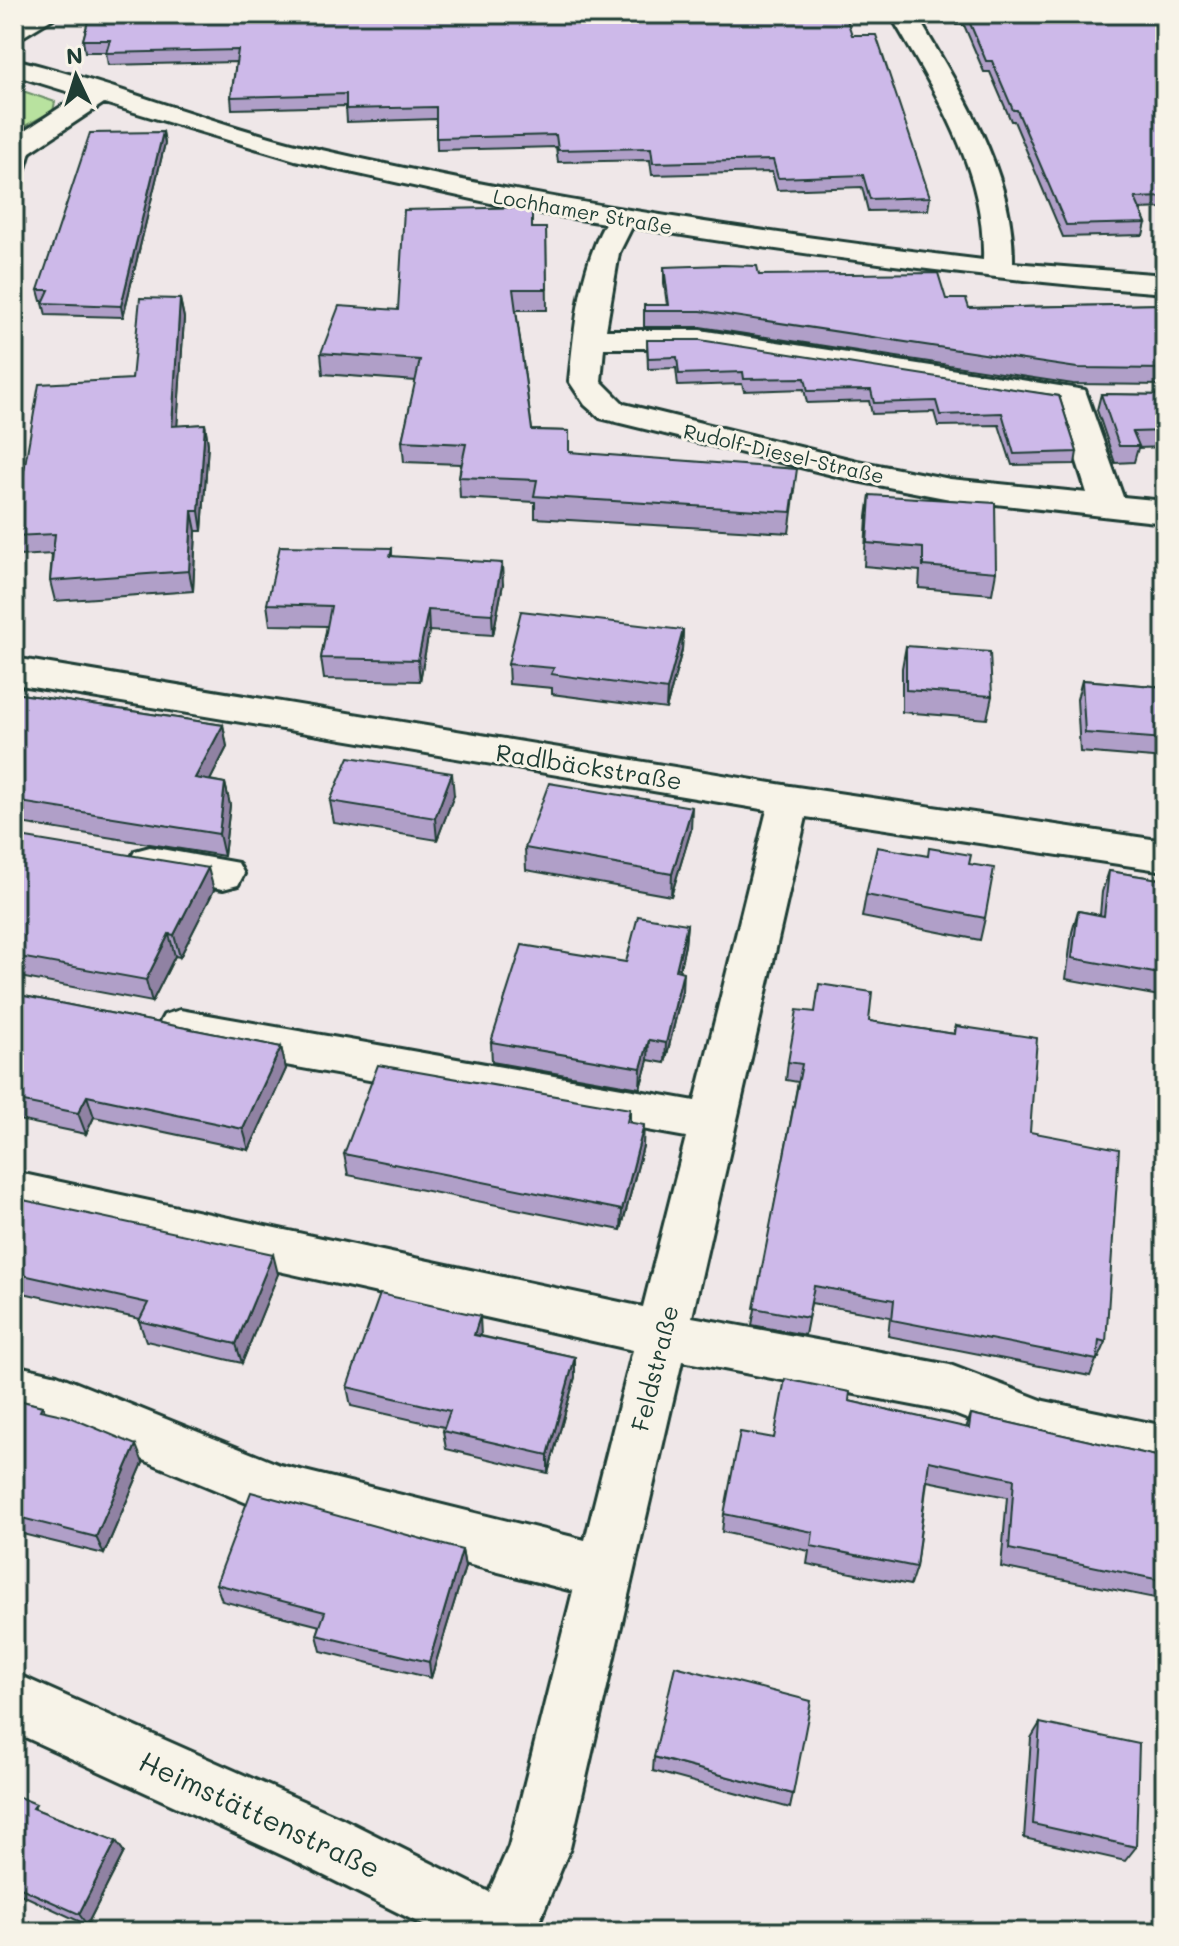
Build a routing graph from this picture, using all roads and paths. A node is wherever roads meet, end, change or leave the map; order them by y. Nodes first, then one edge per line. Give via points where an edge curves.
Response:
1 (47, 14) edge
2 (903, 14) edge
3 (14, 34) edge
4 (14, 67) edge
5 (100, 93) junction
6 (15, 154) edge
7 (622, 219) junction
8 (998, 271) junction
9 (1165, 284) edge
10 (589, 339) junction
11 (1109, 507) junction
12 (1165, 512) edge
13 (14, 671) edge
14 (790, 800) junction
15 (1165, 856) edge
16 (119, 857) edge
17 (223, 874) dead end
18 (180, 1028) edge
19 (713, 1123) junction
20 (14, 1192) edge
21 (662, 1334) junction
22 (14, 1389) edge
23 (1155, 1449) dead end
24 (605, 1572) junction
25 (14, 1702) edge
26 (503, 1932) edge

1 - 3 street
2 - 8 street via 977,153 1000,225
4 - 5 street, Lochhamer Straße
5 - 6 street
5 - 7 street, Lochhamer Straße via 373,171
7 - 8 street, Lochhamer Straße
7 - 10 street, Rudolf-Diesel-Straße via 604,253
8 - 9 street, Lochhamer Straße
10 - 11 street, Rudolf-Diesel-Straße via 585,381 612,411 919,483
10 - 11 street via 700,339 1088,397
11 - 12 street, Rudolf-Diesel-Straße
13 - 14 street, Radlbäckstraße
14 - 15 street, Radlbäckstraße
14 - 19 street, Feldstraße
16 - 17 street
18 - 19 street
19 - 21 street, Feldstraße
20 - 21 street
21 - 23 street via 950,1389 1044,1425
21 - 24 street, Feldstraße
22 - 24 street via 57,1399 278,1490
24 - 26 street, Feldstraße via 539,1848
25 - 26 street, Heimstättenstraße via 319,1840

